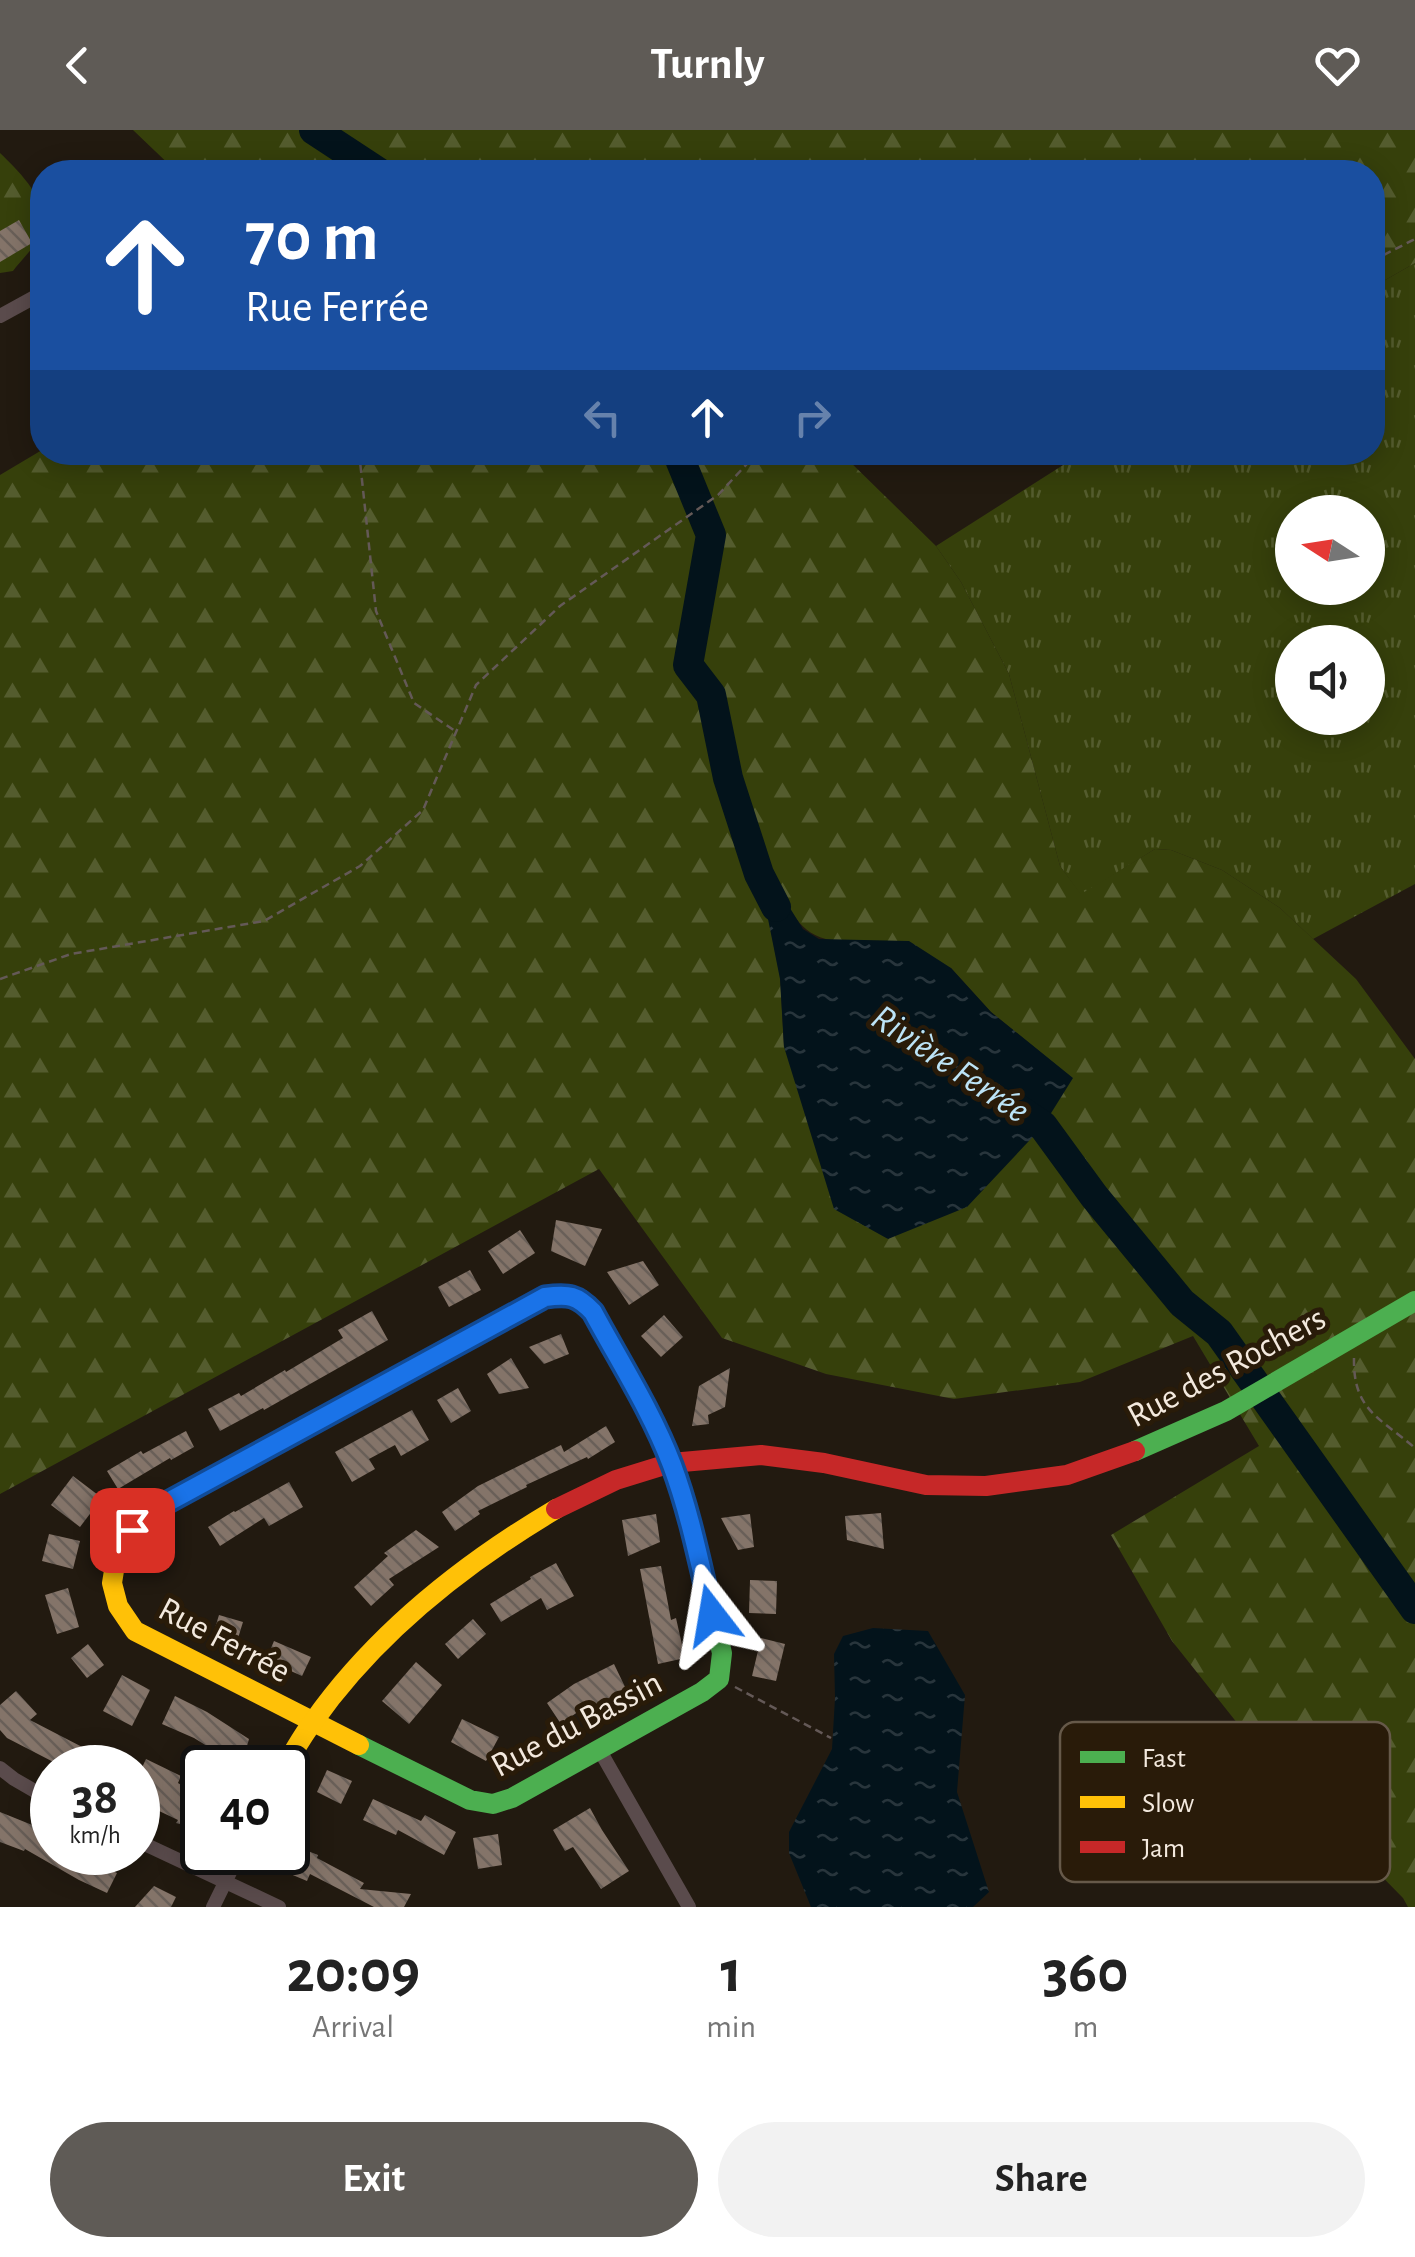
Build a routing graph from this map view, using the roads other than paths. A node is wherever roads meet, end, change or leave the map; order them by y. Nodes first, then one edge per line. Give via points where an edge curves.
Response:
1 (30, 300) edge
2 (0, 316) edge
3 (1415, 1301) edge
4 (671, 1463) junction
5 (313, 1721) junction
6 (298, 1745) edge
7 (599, 1749) junction
8 (0, 1768) edge
9 (30, 1789) edge
10 (160, 1851) edge
11 (229, 1875) edge
12 (226, 1881) junction
13 (214, 1907) edge
14 (279, 1907) edge
15 (689, 1907) edge

1 - 2 street
3 - 4 street, Rue des Rochers via 1226,1411 1067,1475 926,1486 762,1455
4 - 5 street, Rue des Rochers via 555,1509 453,1577 371,1652
4 - 5 street, Rue Ferrée via 593,1312 581,1299 564,1295 545,1297 146,1514 118,1546 112,1583 135,1631
4 - 7 street, Rue du Bassin via 722,1652 718,1678
5 - 6 street, Rue des Rochers
5 - 7 street, Rue du Bassin via 470,1800 494,1804
7 - 15 street
8 - 9 street
10 - 12 street
11 - 12 street
12 - 13 street
12 - 14 street

